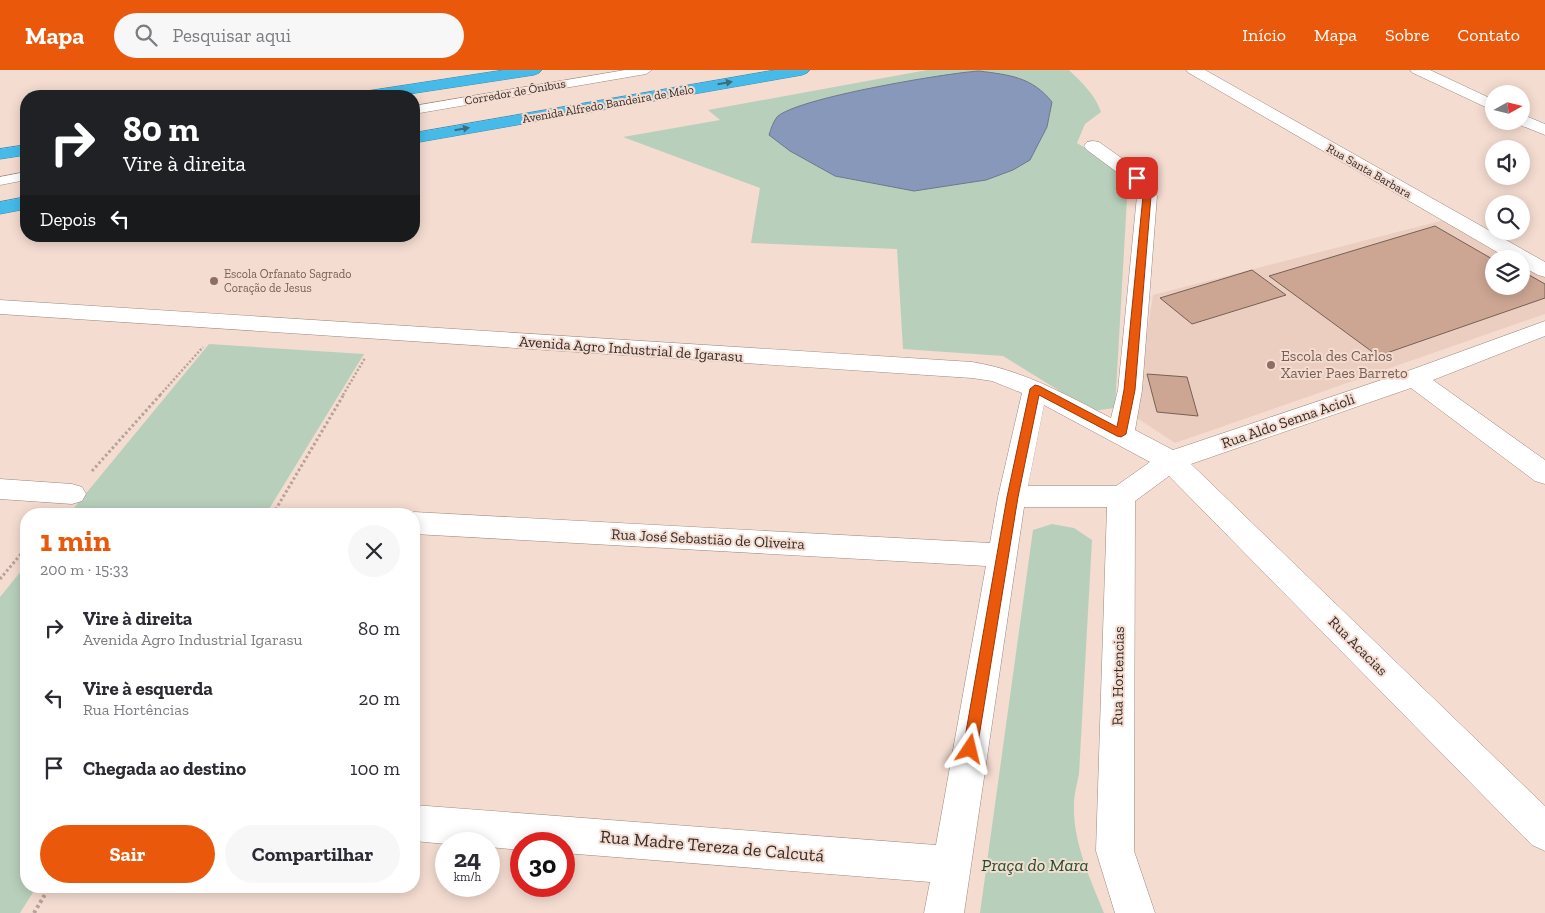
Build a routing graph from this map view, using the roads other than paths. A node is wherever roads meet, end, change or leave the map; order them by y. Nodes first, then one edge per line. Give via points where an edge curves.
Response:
1 (534, 70) edge
2 (646, 70) edge
3 (802, 70) edge
4 (1194, 70) edge
5 (1418, 70) edge
6 (406, 90) edge
7 (1485, 102) edge
8 (420, 109) edge
9 (1530, 123) edge
10 (1545, 130) edge
11 (420, 137) edge
12 (1093, 146) dead end
13 (20, 151) edge
14 (0, 154) edge
15 (20, 177) edge
16 (0, 180) edge
17 (20, 204) edge
18 (0, 208) edge
19 (1545, 271) edge
20 (0, 307) edge
21 (1545, 328) edge
22 (1414, 378) junction
23 (1035, 389) junction
24 (1121, 434) junction
25 (1171, 461) junction
26 (1545, 474) edge
27 (0, 489) edge
28 (72, 494) road end
29 (1121, 496) junction
30 (1012, 497) junction
31 (420, 523) edge
32 (1003, 555) junction
33 (420, 823) edge
34 (1545, 832) edge
35 (951, 865) junction
36 (944, 913) edge
37 (1135, 913) edge

1 - 6 highway
2 - 8 lane, Corredor de Ônibus
11 -> 3 highway, Avenida Alfredo Bandeira de Melo
4 - 19 street, Rua Santa Barbara
5 - 7 street
9 - 10 street
12 - 24 street via 1137,178 1147,196 1130,390
13 - 14 highway
15 - 16 lane
17 - 18 highway
20 - 23 street, Avenida Agro Industrial de Igarasu via 972,370 997,374
21 - 22 street, Rua Aldo Senna Acioli
22 - 25 street, Rua Aldo Senna Acioli
22 - 26 street
23 - 24 street, Avenida Agro Industrial de Igarasu
23 - 30 street
24 - 25 street, Rua Acacias
25 - 29 street
25 - 34 street, Rua Acacias
27 - 28 street
29 - 30 street
29 - 37 street, Rua Hortencias via 1115,851
30 - 32 street
31 - 32 street, Rua José Sebastião de Oliveira
32 - 35 street
33 - 35 street, Rua Madre Tereza de Calcutá
35 - 36 street

